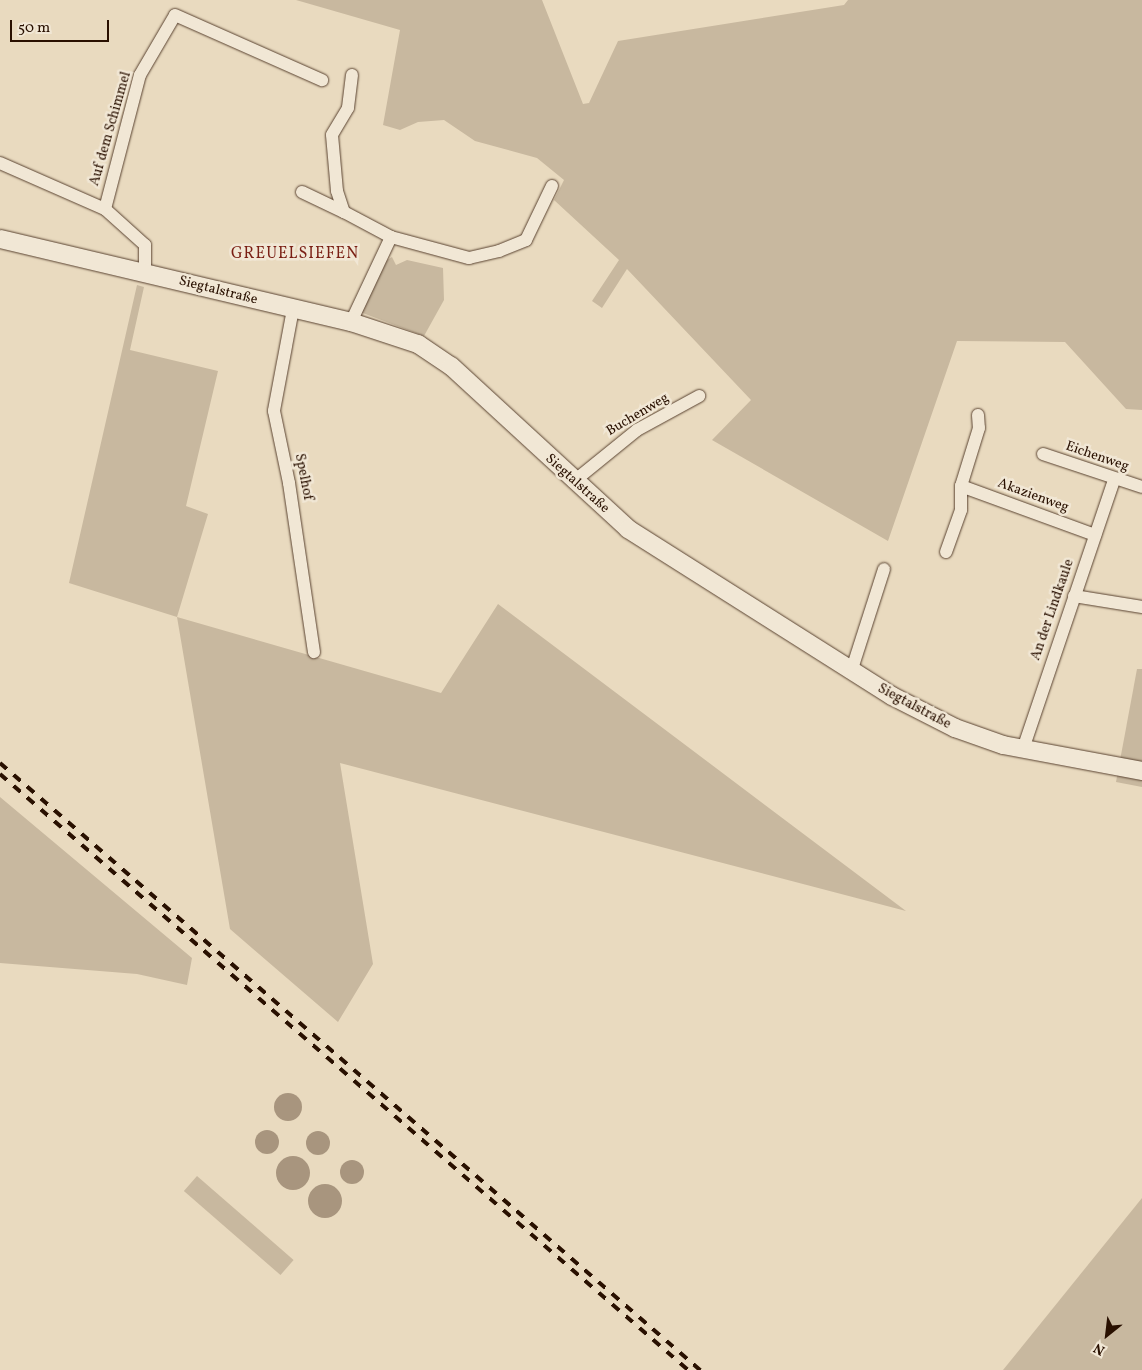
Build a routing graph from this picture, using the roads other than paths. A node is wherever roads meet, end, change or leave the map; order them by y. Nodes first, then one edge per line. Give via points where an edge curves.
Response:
1 (352, 75) dead end
2 (322, 80) dead end
3 (0, 163) edge
4 (552, 186) dead end
5 (302, 192) dead end
6 (105, 209) junction
7 (344, 212) junction
8 (391, 237) junction
9 (0, 239) edge
10 (145, 273) junction
11 (292, 309) junction
12 (351, 322) junction
13 (698, 396) dead end
14 (978, 415) dead end
15 (1044, 454) dead end
16 (1114, 480) junction
17 (573, 482) junction
18 (961, 486) junction
19 (1142, 487) edge
20 (1094, 535) junction
21 (946, 552) dead end
22 (884, 569) dead end
23 (1074, 596) junction
24 (1142, 607) edge
25 (314, 652) dead end
26 (851, 672) junction
27 (1023, 749) junction
28 (1142, 771) edge

1 - 7 street via 348,108 332,135 332,162
2 - 6 street, Auf dem Schimmel via 175,15 140,75
3 - 6 street
4 - 8 street via 526,240 499,251 469,258
5 - 7 street
6 - 10 street via 145,246
7 - 8 street
8 - 12 street
9 - 10 main road, Siegtalstraße
10 - 11 main road, Siegtalstraße
11 - 12 main road, Siegtalstraße
11 - 25 street, Spelhof via 274,411 290,483
12 - 17 main road, Siegtalstraße via 393,333 438,356
13 - 17 street, Buchenweg via 636,430
14 - 18 street via 979,428
15 - 16 street, Eichenweg
16 - 19 street, Eichenweg
16 - 20 street, An der Lindkaule
17 - 26 main road, Siegtalstraße via 672,560
18 - 20 street, Akazienweg
18 - 21 street via 961,510
20 - 23 street, An der Lindkaule
22 - 26 street
23 - 24 street
23 - 27 street, An der Lindkaule
26 - 27 main road, Siegtalstraße via 937,720
27 - 28 main road, Siegtalstraße

